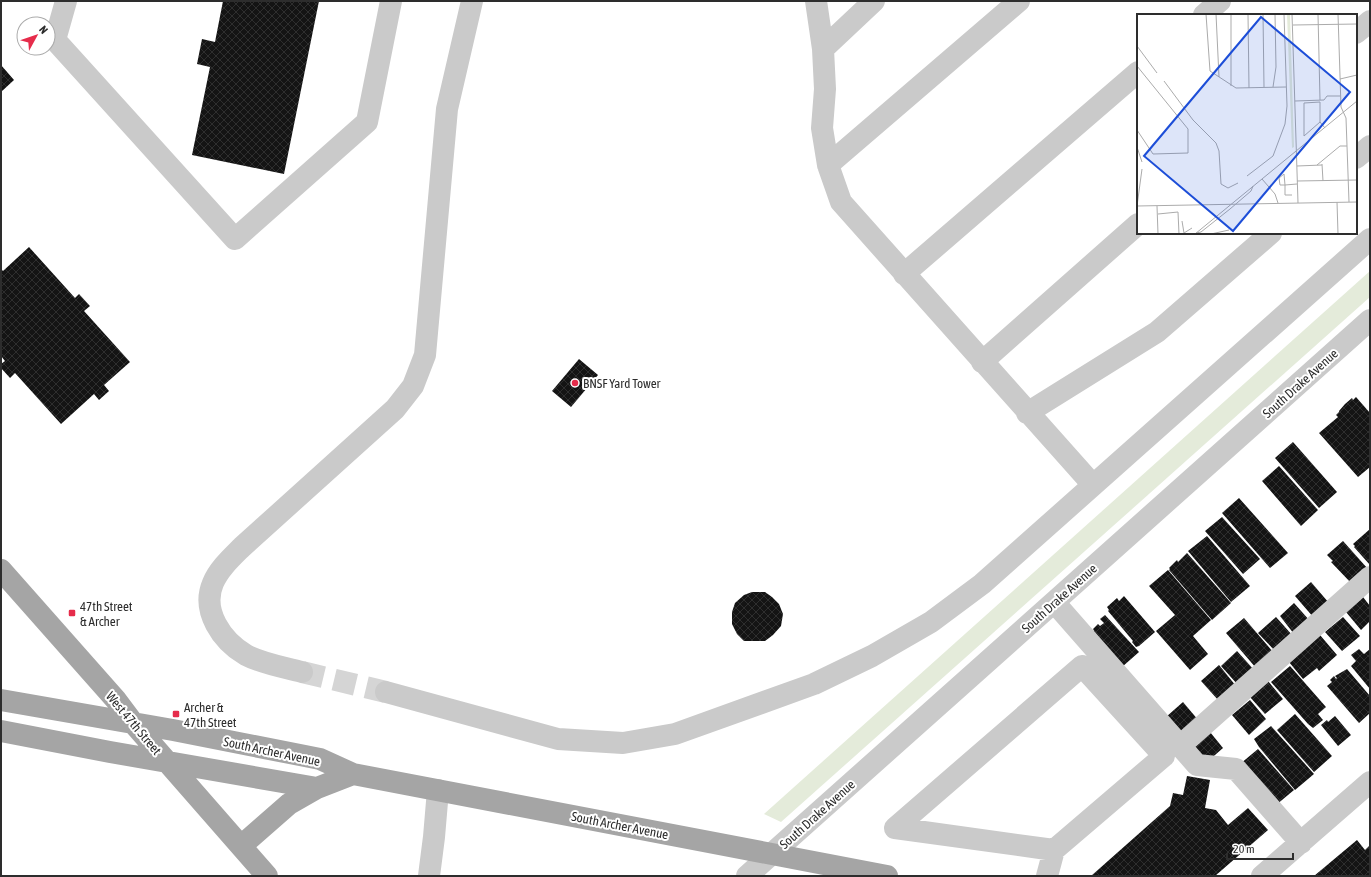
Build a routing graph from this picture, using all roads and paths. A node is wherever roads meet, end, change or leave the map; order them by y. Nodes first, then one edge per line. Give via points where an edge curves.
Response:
1 (66, 1) edge
2 (391, 1) edge
3 (472, 1) edge
4 (816, 1) edge
5 (874, 1) edge
6 (1019, 1) edge
7 (1220, 1) edge
8 (1205, 14) edge
9 (1370, 21) edge
10 (1357, 32) edge
11 (823, 49) junction
12 (1137, 73) edge
13 (1370, 146) edge
14 (1357, 157) edge
15 (828, 165) junction
16 (1137, 225) edge
17 (1270, 234) edge
18 (1370, 239) edge
19 (904, 274) junction
20 (1370, 320) edge
21 (982, 362) junction
22 (1027, 412) junction
23 (1092, 485) junction
24 (1, 570) edge
25 (1370, 577) edge
26 (1054, 602) junction
27 (302, 672) tunnel mouth
28 (386, 692) tunnel mouth
29 (1, 700) edge
30 (134, 724) junction
31 (1, 730) edge
32 (1180, 746) junction
33 (167, 761) junction
34 (353, 774) junction
35 (1370, 782) edge
36 (317, 788) junction
37 (438, 790) junction
38 (1301, 843) junction
39 (241, 846) junction
40 (1054, 850) junction
41 (772, 854) junction
42 (267, 876) edge
43 (429, 876) edge
44 (747, 876) edge
45 (887, 876) edge
46 (1047, 876) edge
47 (1262, 876) edge

1 - 2 street via 55,40 235,239 367,122
3 - 27 street via 447,109 425,355 413,386 395,409 242,547 221,568 212,584 209,603 215,624 226,639 246,654
4 - 11 street
5 - 11 street
6 - 15 street
7 - 8 street
9 - 10 street
11 - 15 street via 825,89 822,128
12 - 19 street
13 - 14 street
15 - 19 street via 841,202
16 - 21 street
17 - 22 street via 1157,332
18 - 23 street
19 - 21 street
20 - 26 street, South Drake Avenue
21 - 22 street
22 - 23 street
23 - 28 street via 982,584 931,622 872,656 814,684 675,734 623,744 558,739
24 - 30 main road, West 47th Street via 116,700
25 - 32 street
26 - 32 street
26 - 41 street, South Drake Avenue
29 - 30 main road, South Archer Avenue
30 - 33 main road, West 47th Street
30 - 34 main road, South Archer Avenue via 320,759
31 - 33 main road, South Archer Avenue
32 - 38 street via 1197,765 1236,769
33 - 36 main road, South Archer Avenue
33 - 39 main road, West 47th Street
34 - 36 main road, South Archer Avenue
34 - 37 main road, South Archer Avenue
35 - 38 street
36 - 39 main road via 289,804
37 - 41 main road, South Archer Avenue
37 - 43 street
38 - 47 street
39 - 42 main road, West 47th Street
40 - 40 street via 895,828 1082,666 1164,756
40 - 46 street
41 - 44 street, South Drake Avenue
41 - 45 main road, South Archer Avenue

